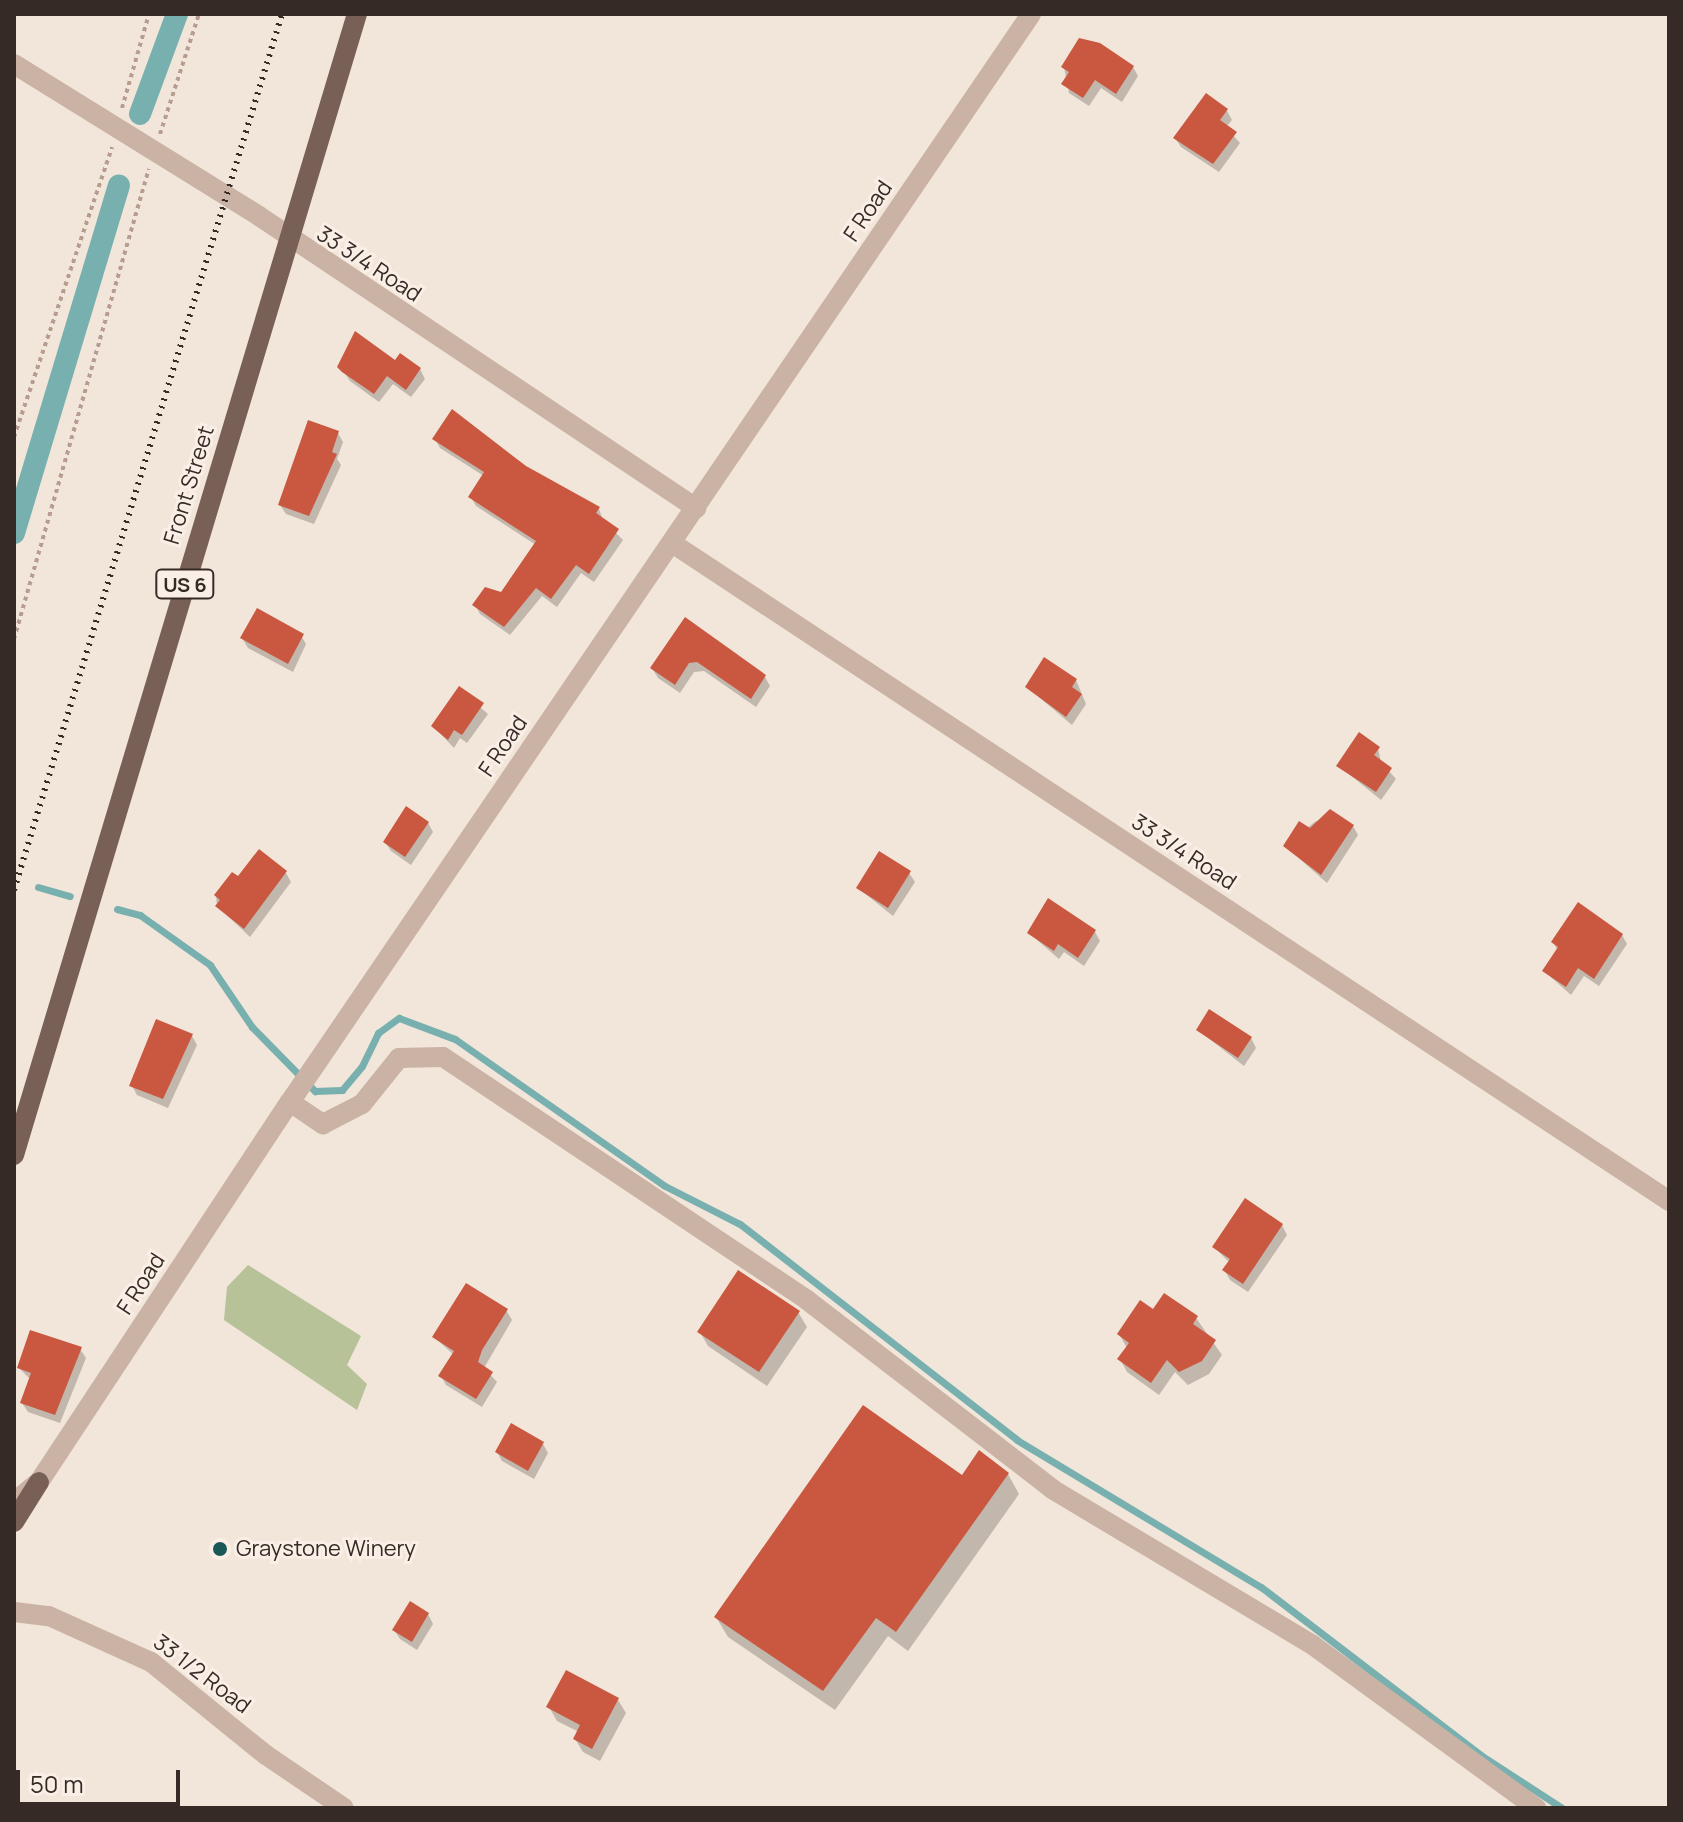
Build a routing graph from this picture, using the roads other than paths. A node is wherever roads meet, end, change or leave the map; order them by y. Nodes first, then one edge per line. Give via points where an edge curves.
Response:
1 (357, 14) edge
2 (1031, 14) edge
3 (14, 64) edge
4 (288, 239) junction
5 (696, 508) junction
6 (672, 543) junction
7 (290, 1102) junction
8 (14, 1155) edge
9 (1669, 1201) edge
10 (39, 1482) junction
11 (14, 1502) edge
12 (14, 1522) edge
13 (14, 1612) edge
14 (344, 1808) edge
15 (1536, 1808) edge

1 - 4 main road, Front Street / US 6
2 - 5 street, F Road
3 - 4 street, 33 3/4 Road
4 - 5 street, 33 3/4 Road
4 - 8 main road, Front Street / US 6
5 - 6 street, F Road
6 - 7 street, F Road
6 - 9 street, 33 3/4 Road
7 - 10 street, F Road
7 - 15 street via 323,1124 362,1104 399,1058 443,1057 807,1300 1052,1489 1314,1646
10 - 11 street, F Road
10 - 12 main road
13 - 14 street, 33 1/2 Road via 49,1616 151,1662 266,1755

